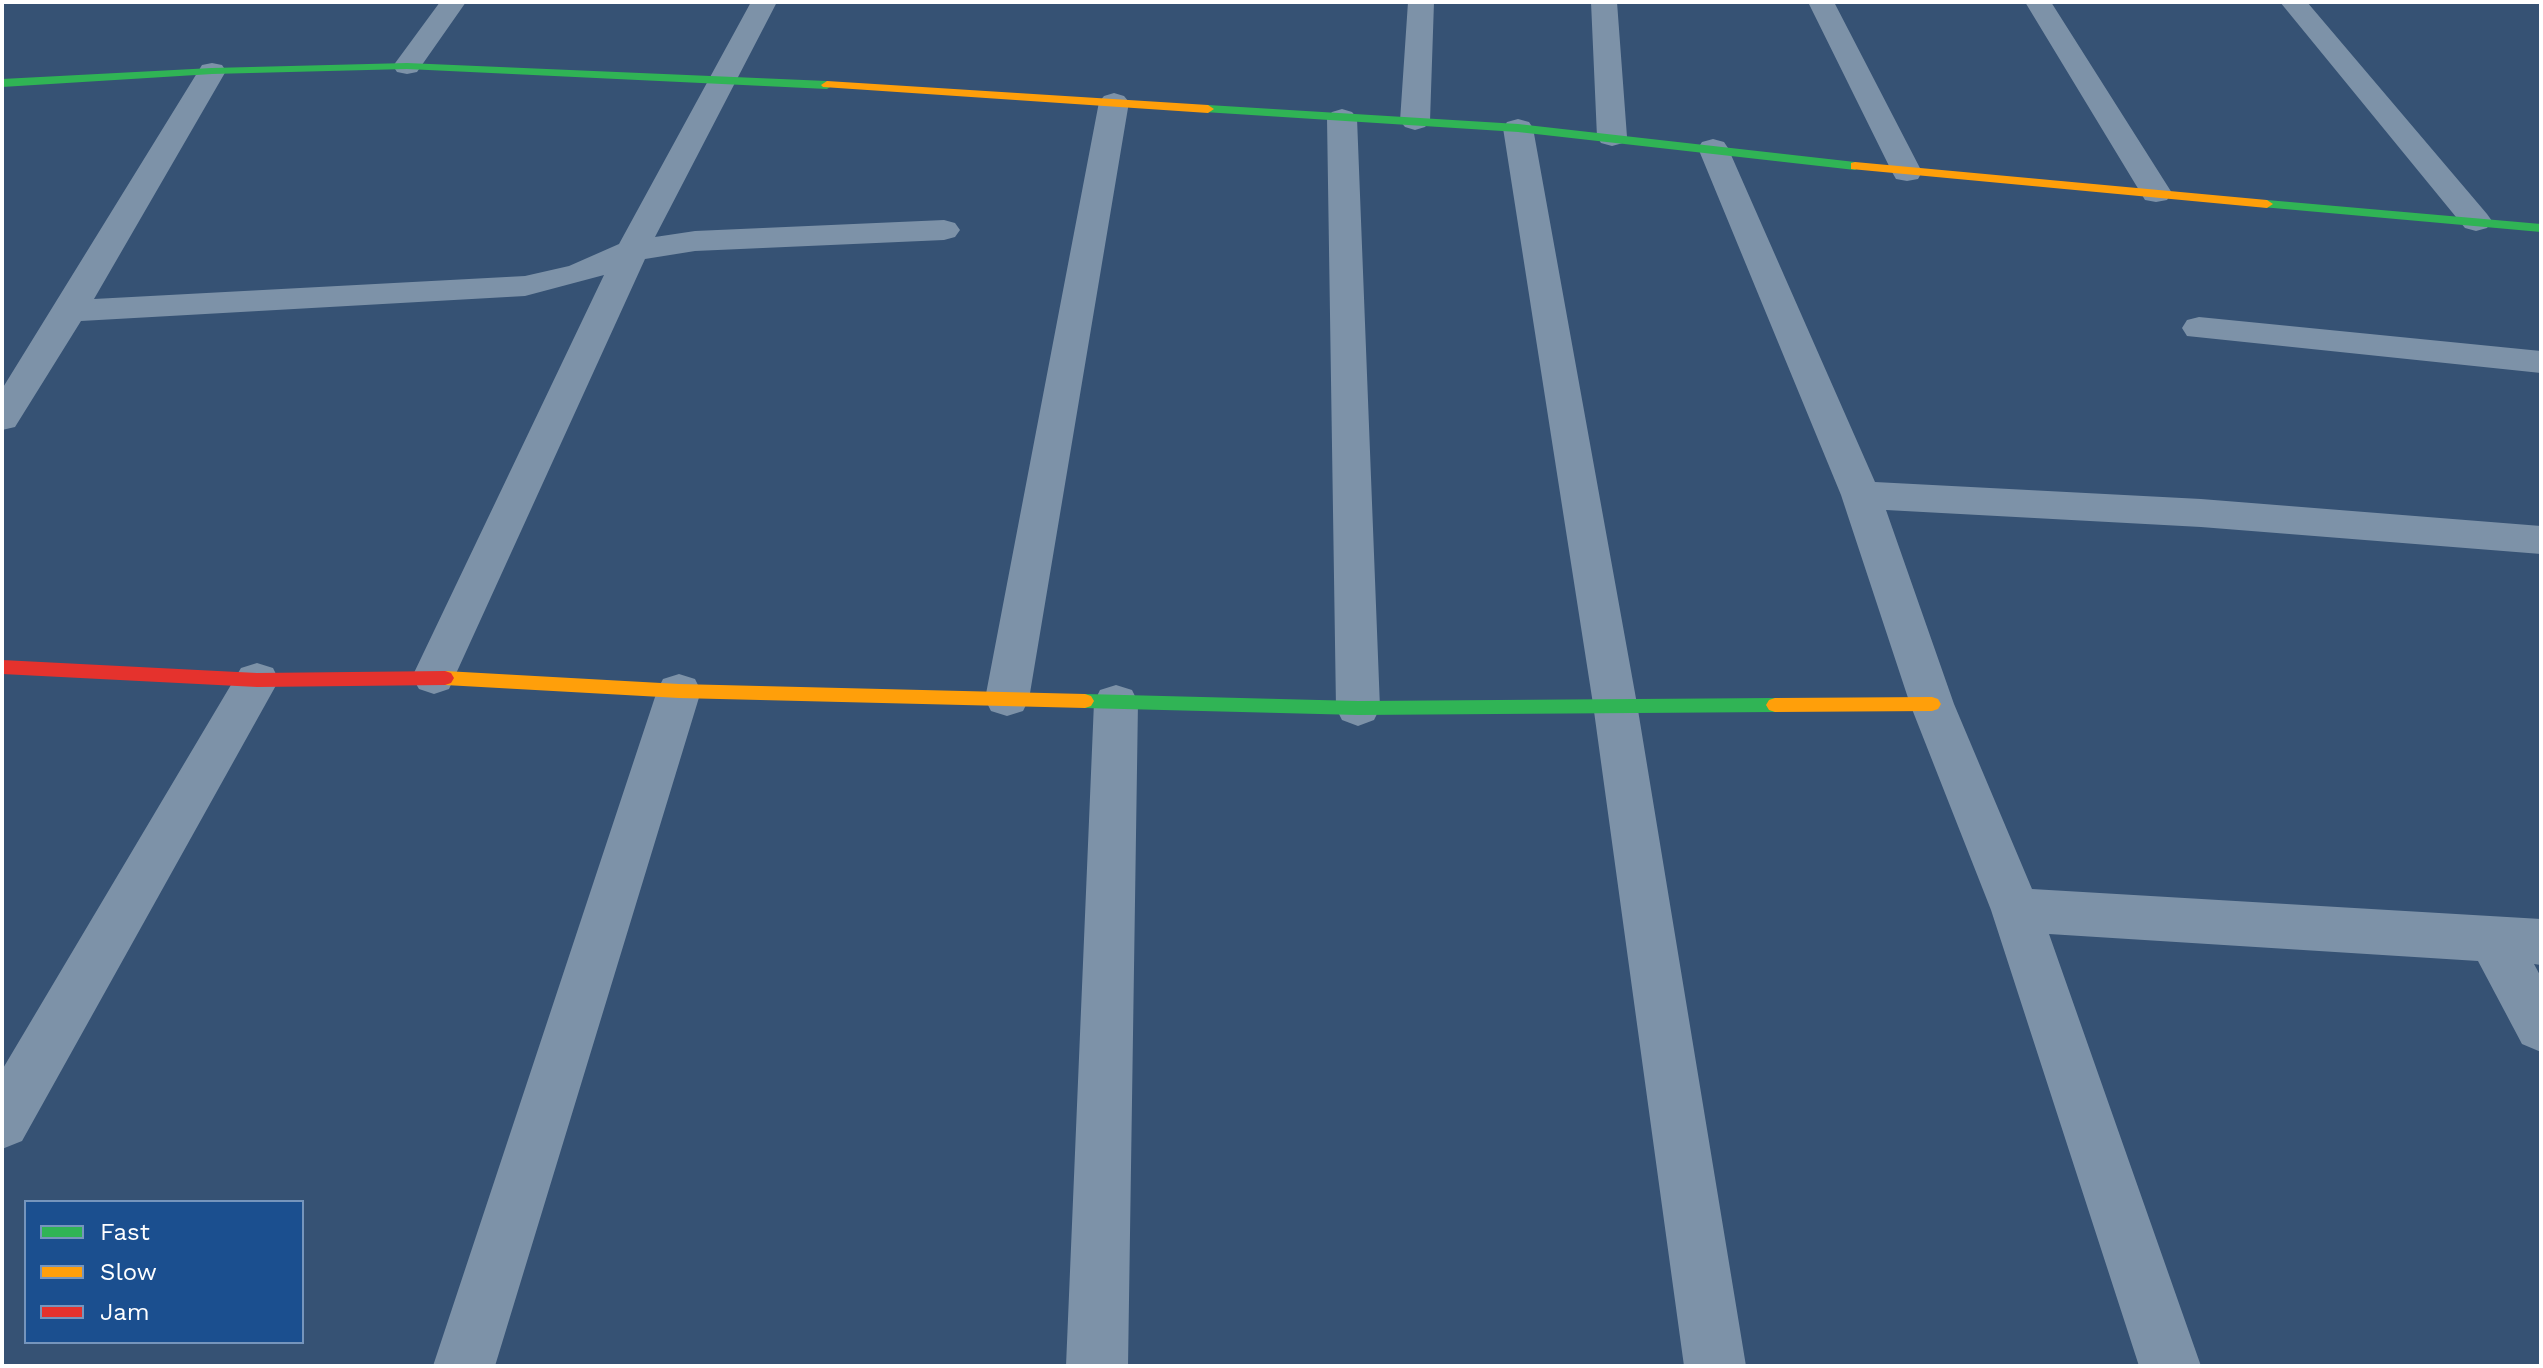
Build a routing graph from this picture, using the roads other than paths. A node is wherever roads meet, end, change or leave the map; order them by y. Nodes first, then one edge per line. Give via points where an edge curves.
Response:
1 (453, 2) edge
2 (764, 2) edge
3 (1421, 2) edge
4 (1604, 2) edge
5 (1821, 2) edge
6 (2038, 2) edge
7 (2293, 2) edge
8 (407, 66) junction
9 (212, 71) junction
10 (720, 78) junction
11 (2, 83) edge
12 (1114, 102) junction
13 (1342, 118) junction
14 (1415, 121) junction
15 (1518, 128) junction
16 (1612, 137) junction
17 (1713, 148) junction
18 (1907, 172) junction
19 (2156, 193) junction
20 (2476, 221) junction
21 (2541, 228) edge
22 (944, 230) dead end
23 (630, 251) junction
24 (70, 311) junction
25 (2199, 328) dead end
26 (2541, 362) edge
27 (2, 418) edge
28 (1861, 495) junction
29 (2541, 540) edge
30 (2, 667) edge
31 (434, 677) junction
32 (257, 680) junction
33 (679, 691) junction
34 (1007, 699) junction
35 (1116, 702) junction
36 (1615, 704) junction
37 (1932, 704) junction
38 (1358, 708) junction
39 (2016, 910) junction
40 (2516, 940) edge
41 (2541, 1027) edge
42 (2, 1122) edge
43 (464, 1366) edge
44 (1097, 1366) edge
45 (1715, 1366) edge
46 (2170, 1366) edge

1 - 8 street
2 - 10 street
3 - 14 street
4 - 16 street
5 - 18 street
6 - 19 street
7 - 20 street
8 - 9 street
8 - 10 street
9 - 11 street
9 - 24 street
10 - 12 street
10 - 23 street
12 - 13 street
12 - 34 street
13 - 14 street
13 - 38 street
14 - 15 street
15 - 16 street
15 - 36 street
16 - 17 street
17 - 18 street
17 - 28 street
18 - 19 street
19 - 20 street
20 - 21 street
22 - 23 street via 731,237
23 - 24 street via 580,273 525,286
23 - 31 street
24 - 27 street
25 - 26 street
28 - 29 street via 2201,513
28 - 37 street
30 - 32 street
31 - 32 street
31 - 33 street
32 - 42 street
33 - 34 street
33 - 43 street
34 - 35 street
35 - 38 street
35 - 44 street
36 - 37 street
36 - 38 street
36 - 45 street
37 - 39 street
39 - 40 street
39 - 46 street
40 - 41 street

